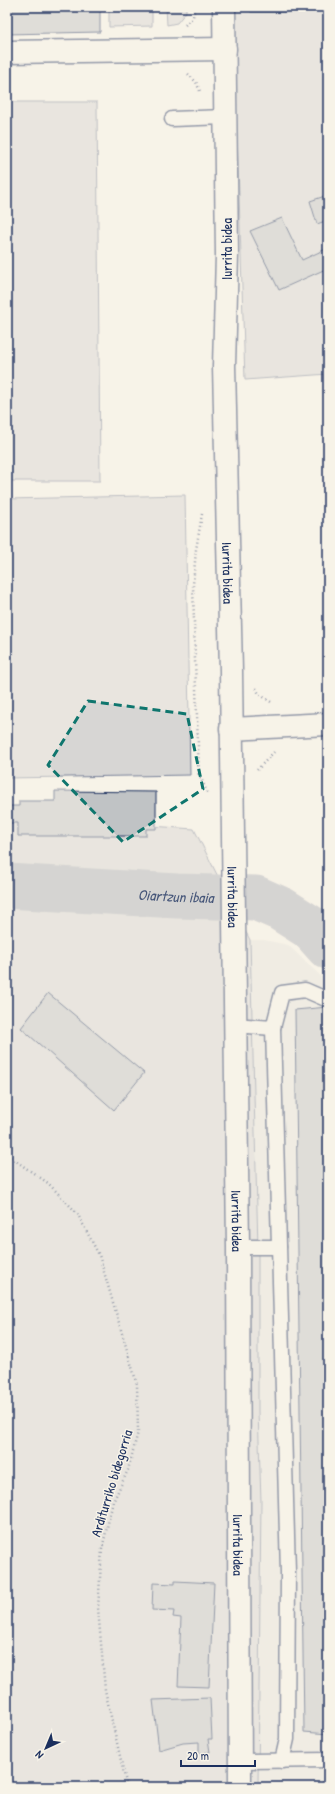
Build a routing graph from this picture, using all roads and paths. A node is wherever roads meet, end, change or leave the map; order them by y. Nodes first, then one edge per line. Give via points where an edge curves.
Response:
1 (224, 7) edge
2 (225, 49) junction
3 (7, 52) edge
4 (225, 117) junction
5 (172, 119) dead end
6 (328, 724) edge
7 (231, 729) junction
8 (278, 750) dead end
9 (254, 774) dead end
10 (328, 1000) edge
11 (234, 1025) junction
12 (273, 1028) junction
13 (7, 1155) edge
14 (238, 1247) junction
15 (280, 1247) junction
16 (328, 1760) edge
17 (240, 1761) junction
18 (282, 1761) junction
19 (127, 1787) edge
20 (240, 1787) edge

1 - 2 street, Iurrita bidea
2 - 3 street
2 - 4 street, Iurrita bidea
4 - 5 lane
4 - 7 street, Iurrita bidea via 227,255 224,366
6 - 7 street
7 - 11 street, Iurrita bidea
8 - 9 path via 272,753
10 - 12 lane via 305,990 282,993
11 - 12 lane
11 - 14 street, Iurrita bidea
12 - 15 lane
13 - 19 path, Arditurriko bidegorria via 48,1183 77,1213 99,1255 137,1384 138,1432 128,1470 113,1502 102,1549 98,1608 105,1690
14 - 15 lane
14 - 17 street, Iurrita bidea
15 - 18 lane via 288,1572 287,1739
16 - 18 lane
17 - 18 lane
17 - 20 street, Iurrita bidea

